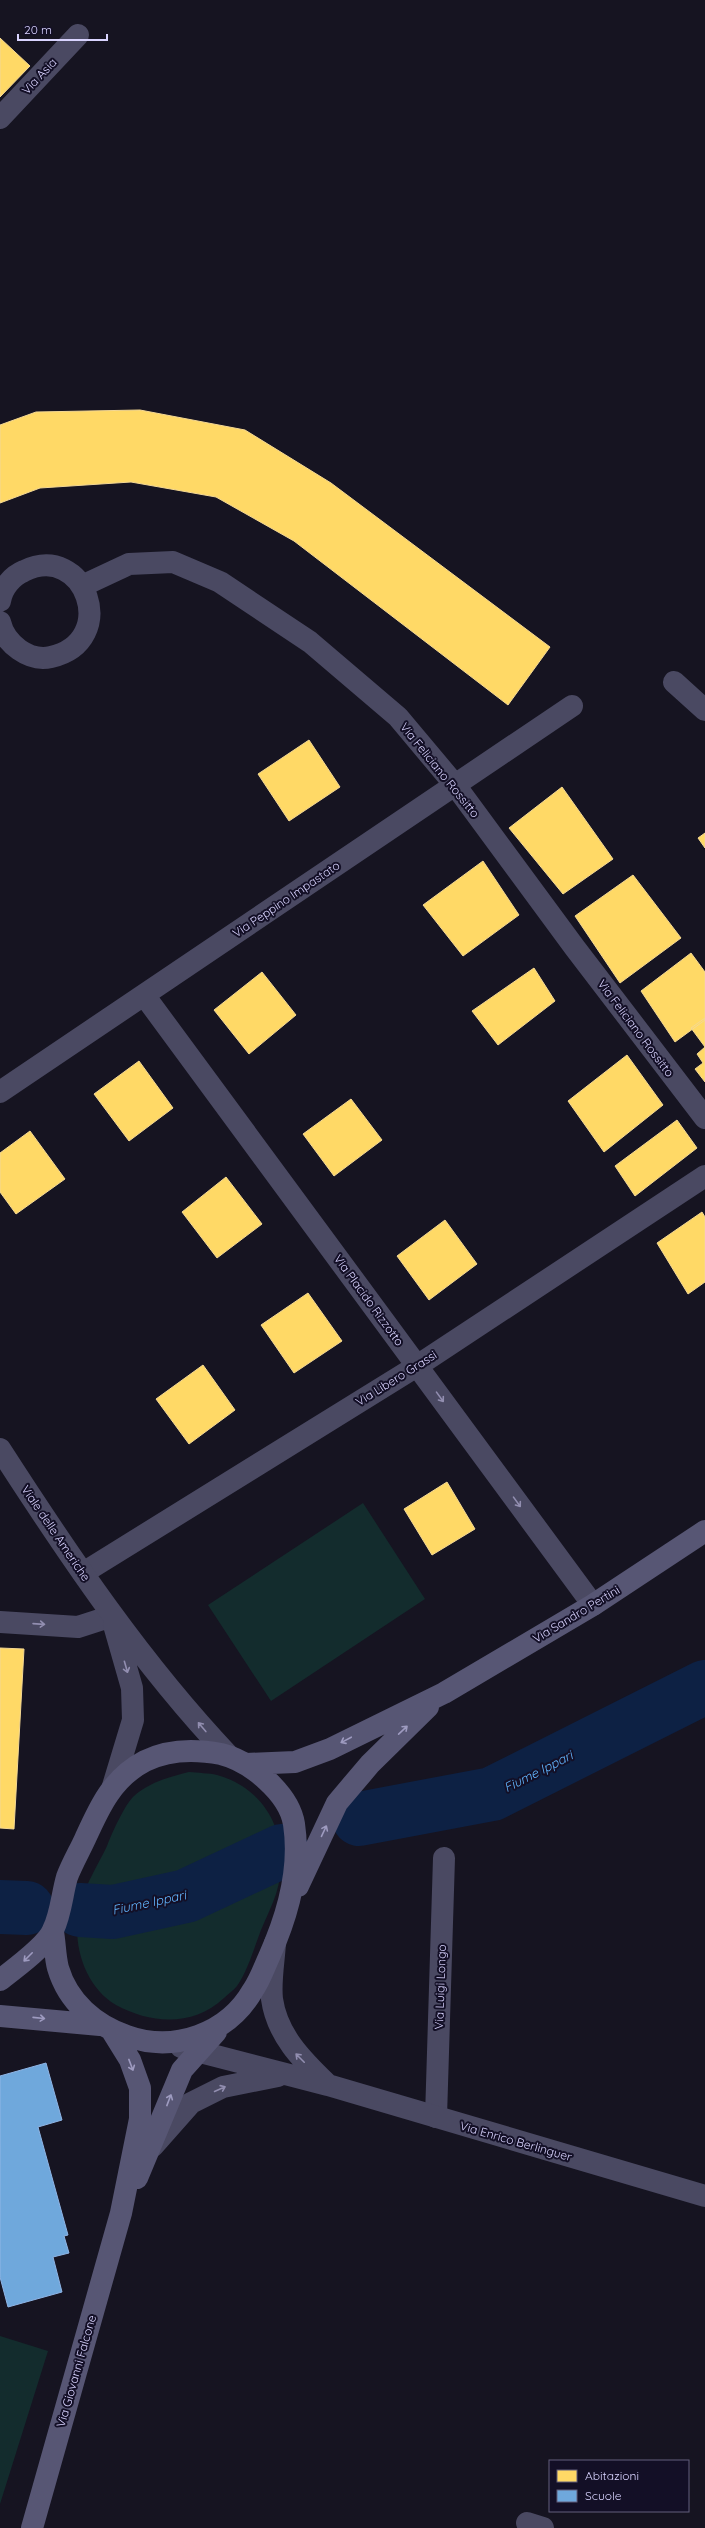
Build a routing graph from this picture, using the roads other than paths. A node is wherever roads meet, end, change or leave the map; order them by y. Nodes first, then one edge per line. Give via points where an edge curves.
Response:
1 (78, 35) dead end
2 (0, 118) edge
3 (82, 586) junction
4 (0, 601) edge
5 (0, 622) edge
6 (674, 682) dead end
7 (572, 706) dead end
8 (705, 710) edge
9 (455, 785) junction
10 (144, 995) junction
11 (0, 1092) edge
12 (705, 1118) edge
13 (705, 1176) edge
14 (417, 1366) junction
15 (3, 1459) edge
16 (705, 1531) edge
17 (83, 1573) junction
18 (593, 1605) junction
19 (112, 1616) junction
20 (0, 1622) edge
21 (444, 1693) junction
22 (237, 1760) junction
23 (114, 1786) junction
24 (444, 1858) dead end
25 (287, 1910) junction
26 (53, 1932) junction
27 (276, 1943) junction
28 (0, 1980) edge
29 (0, 2016) edge
30 (228, 2020) junction
31 (106, 2028) junction
32 (168, 2043) junction
33 (198, 2051) junction
34 (290, 2075) junction
35 (328, 2085) junction
36 (436, 2117) junction
37 (150, 2150) junction
38 (705, 2196) edge
39 (121, 2213) junction
40 (32, 2528) edge

1 - 2 street, Via Asia
3 - 4 street via 73,575 60,568 46,565 31,567 18,574 8,584
3 - 5 street via 89,600 88,624 77,644 64,653 49,657 33,656 19,650 8,639
3 - 9 street, Via Feliciano Rossitto via 129,564 173,562 220,582 310,642 398,717
6 - 8 street
7 - 9 street, Via Peppino Impastato
9 - 10 street, Via Peppino Impastato
9 - 12 street, Via Feliciano Rossitto via 574,948
10 - 11 street, Via Peppino Impastato
10 - 14 street, Via Placido Rizzotto
13 - 14 street, Via Libero Grassi
14 - 17 street, Via Libero Grassi
14 -> 18 street, Via Placido Rizzotto
15 - 17 street, Viale delle Americhe
16 - 18 main road, Via Sandro Pertini
17 - 19 street, Viale delle Americhe
18 - 21 main road, Via Sandro Pertini
20 -> 19 street via 78,1627
22 -> 19 street via 204,1730
19 -> 23 street via 132,1688 133,1720
21 -> 22 main road via 330,1749 295,1762
25 -> 21 main road via 337,1803 400,1733
22 - 23 main road via 200,1750 168,1752 145,1761 128,1772
22 - 25 main road via 262,1776 282,1798 294,1822 295,1869
23 - 26 main road via 102,1801 68,1875
24 - 36 street, Via Luigi Longo
25 - 27 main road
26 -> 28 main road via 19,1966
26 - 31 main road via 58,1969 75,2001
27 - 30 main road via 253,1990
35 -> 27 street via 295,2053 279,2024 272,1998
29 -> 31 main road
30 - 32 main road via 209,2032 187,2041
30 - 33 main road
31 - 32 main road via 144,2042
31 -> 39 main road via 130,2060 140,2088 140,2119
32 - 33 street, Via Enrico Berlinguer
33 - 34 street, Via Enrico Berlinguer
37 -> 33 main road via 175,2084 182,2070
34 - 35 street, Via Enrico Berlinguer
37 -> 34 street via 191,2102 223,2087 261,2078
35 - 36 street, Via Enrico Berlinguer
36 - 38 street, Via Enrico Berlinguer
37 - 39 main road
39 - 40 main road, Via Giovanni Falcone

